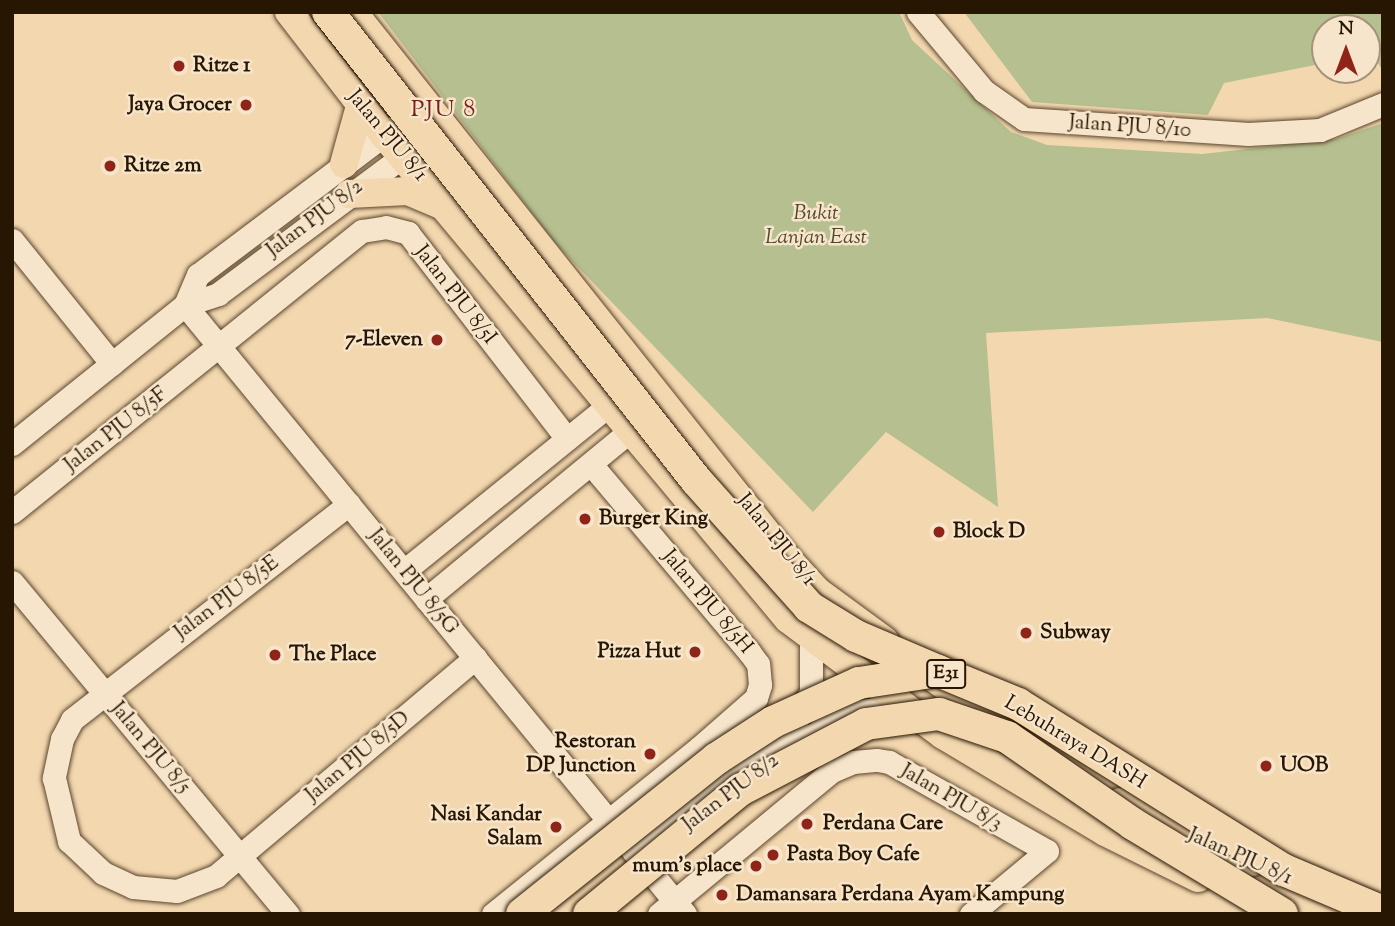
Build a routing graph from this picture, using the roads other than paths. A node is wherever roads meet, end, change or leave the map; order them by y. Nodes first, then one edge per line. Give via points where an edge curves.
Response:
1 (289, 12) edge
2 (328, 12) edge
3 (353, 12) edge
4 (918, 12) edge
5 (1383, 104) edge
6 (360, 106) junction
7 (434, 116) junction
8 (393, 144) junction
9 (344, 164) junction
10 (349, 194) junction
11 (452, 213) junction
12 (12, 240) edge
13 (185, 305) junction
14 (220, 347) junction
15 (112, 364) junction
16 (609, 405) junction
17 (630, 430) junction
18 (567, 439) junction
19 (12, 444) edge
20 (592, 464) junction
21 (349, 504) junction
22 (12, 512) edge
23 (404, 572) junction
24 (12, 582) edge
25 (426, 598) junction
26 (811, 639) junction
27 (475, 658) junction
28 (939, 671) junction
29 (104, 692) junction
30 (903, 708) junction
31 (608, 820) junction
32 (637, 856) junction
33 (241, 857) junction
34 (1383, 906) edge
35 (673, 910) edge
36 (1383, 912) edge
37 (288, 914) edge
38 (493, 914) edge
39 (523, 914) edge
40 (573, 914) edge
41 (589, 914) edge
42 (971, 914) edge
43 (1283, 914) edge

1 - 6 main road, Jalan PJU 8/1
2 - 28 highway, Lebuhraya DASH, bridge via 696,480 809,607 856,636
3 - 7 main road, Jalan PJU 8/1
4 - 5 street, Jalan PJU 8/10 via 984,91 1024,119 1261,134 1320,130
6 - 8 main road, Jalan PJU 8/1
6 - 9 main road
7 - 8 street, Jalan PJU 8/2
7 - 34 main road, Jalan PJU 8/1 via 817,591 1005,731 1126,806 1318,892
8 - 9 street, Jalan PJU 8/2
8 - 10 street, Jalan PJU 8/2
8 - 11 main road, Jalan PJU 8/1
9 - 13 street, Jalan PJU 8/2 via 198,275
10 - 11 main road via 408,191
10 - 13 street, Jalan PJU 8/2 via 218,294
11 - 16 main road, Jalan PJU 8/1
12 - 15 street
13 - 14 street, Jalan PJU 8/5G
13 - 15 street, Jalan PJU 8/2
14 - 18 street, Jalan PJU 8/5I via 362,231 386,227 408,233
14 - 21 street, Jalan PJU 8/5G
14 - 22 street, Jalan PJU 8/5F
15 - 19 street, Jalan PJU 8/2
16 - 17 main road, Jalan PJU 8/1
16 - 18 street
17 - 20 street
17 - 26 main road, Jalan PJU 8/1 via 788,619
18 - 23 street
20 - 25 street
20 - 31 street, Jalan PJU 8/5H via 750,653 760,674 755,698
21 - 23 street, Jalan PJU 8/5G
21 - 29 street, Jalan PJU 8/5E
23 - 25 street, Jalan PJU 8/5G
24 - 29 street, Jalan PJU 8/5
25 - 27 street, Jalan PJU 8/5G
26 - 30 main road, Jalan PJU 8/1
26 - 32 street, Jalan PJU 8/2 via 811,691 796,722
27 - 31 street, Jalan PJU 8/5G
27 - 33 street, Jalan PJU 8/5D
28 - 36 highway, Lebuhraya DASH / E31, bridge via 1018,704 1284,870
28 - 39 highway, E31, bridge via 859,683 773,722 716,759
29 - 33 street, Jalan PJU 8/5
29 - 33 street, Jalan PJU 8/5E via 72,720 56,759 56,795 69,841 103,873 153,891 199,884
30 - 32 street, Jalan PJU 8/2 via 866,708 830,719
30 - 43 main road, Jalan PJU 8/1 via 1105,832
31 - 32 street, Jalan PJU 8/5G
31 - 38 street, Jalan PJU 8/5H
32 - 35 street, Jalan PJU 8/3
32 - 40 street, Jalan PJU 8/2
33 - 37 street, Jalan PJU 8/5
35 - 42 street, Jalan PJU 8/3 via 832,771 853,762 877,760 889,762 1047,851
41 - 43 highway, Lebuhraya DASH / E31, bridge via 740,790 866,724 939,714 1007,737 1133,824

